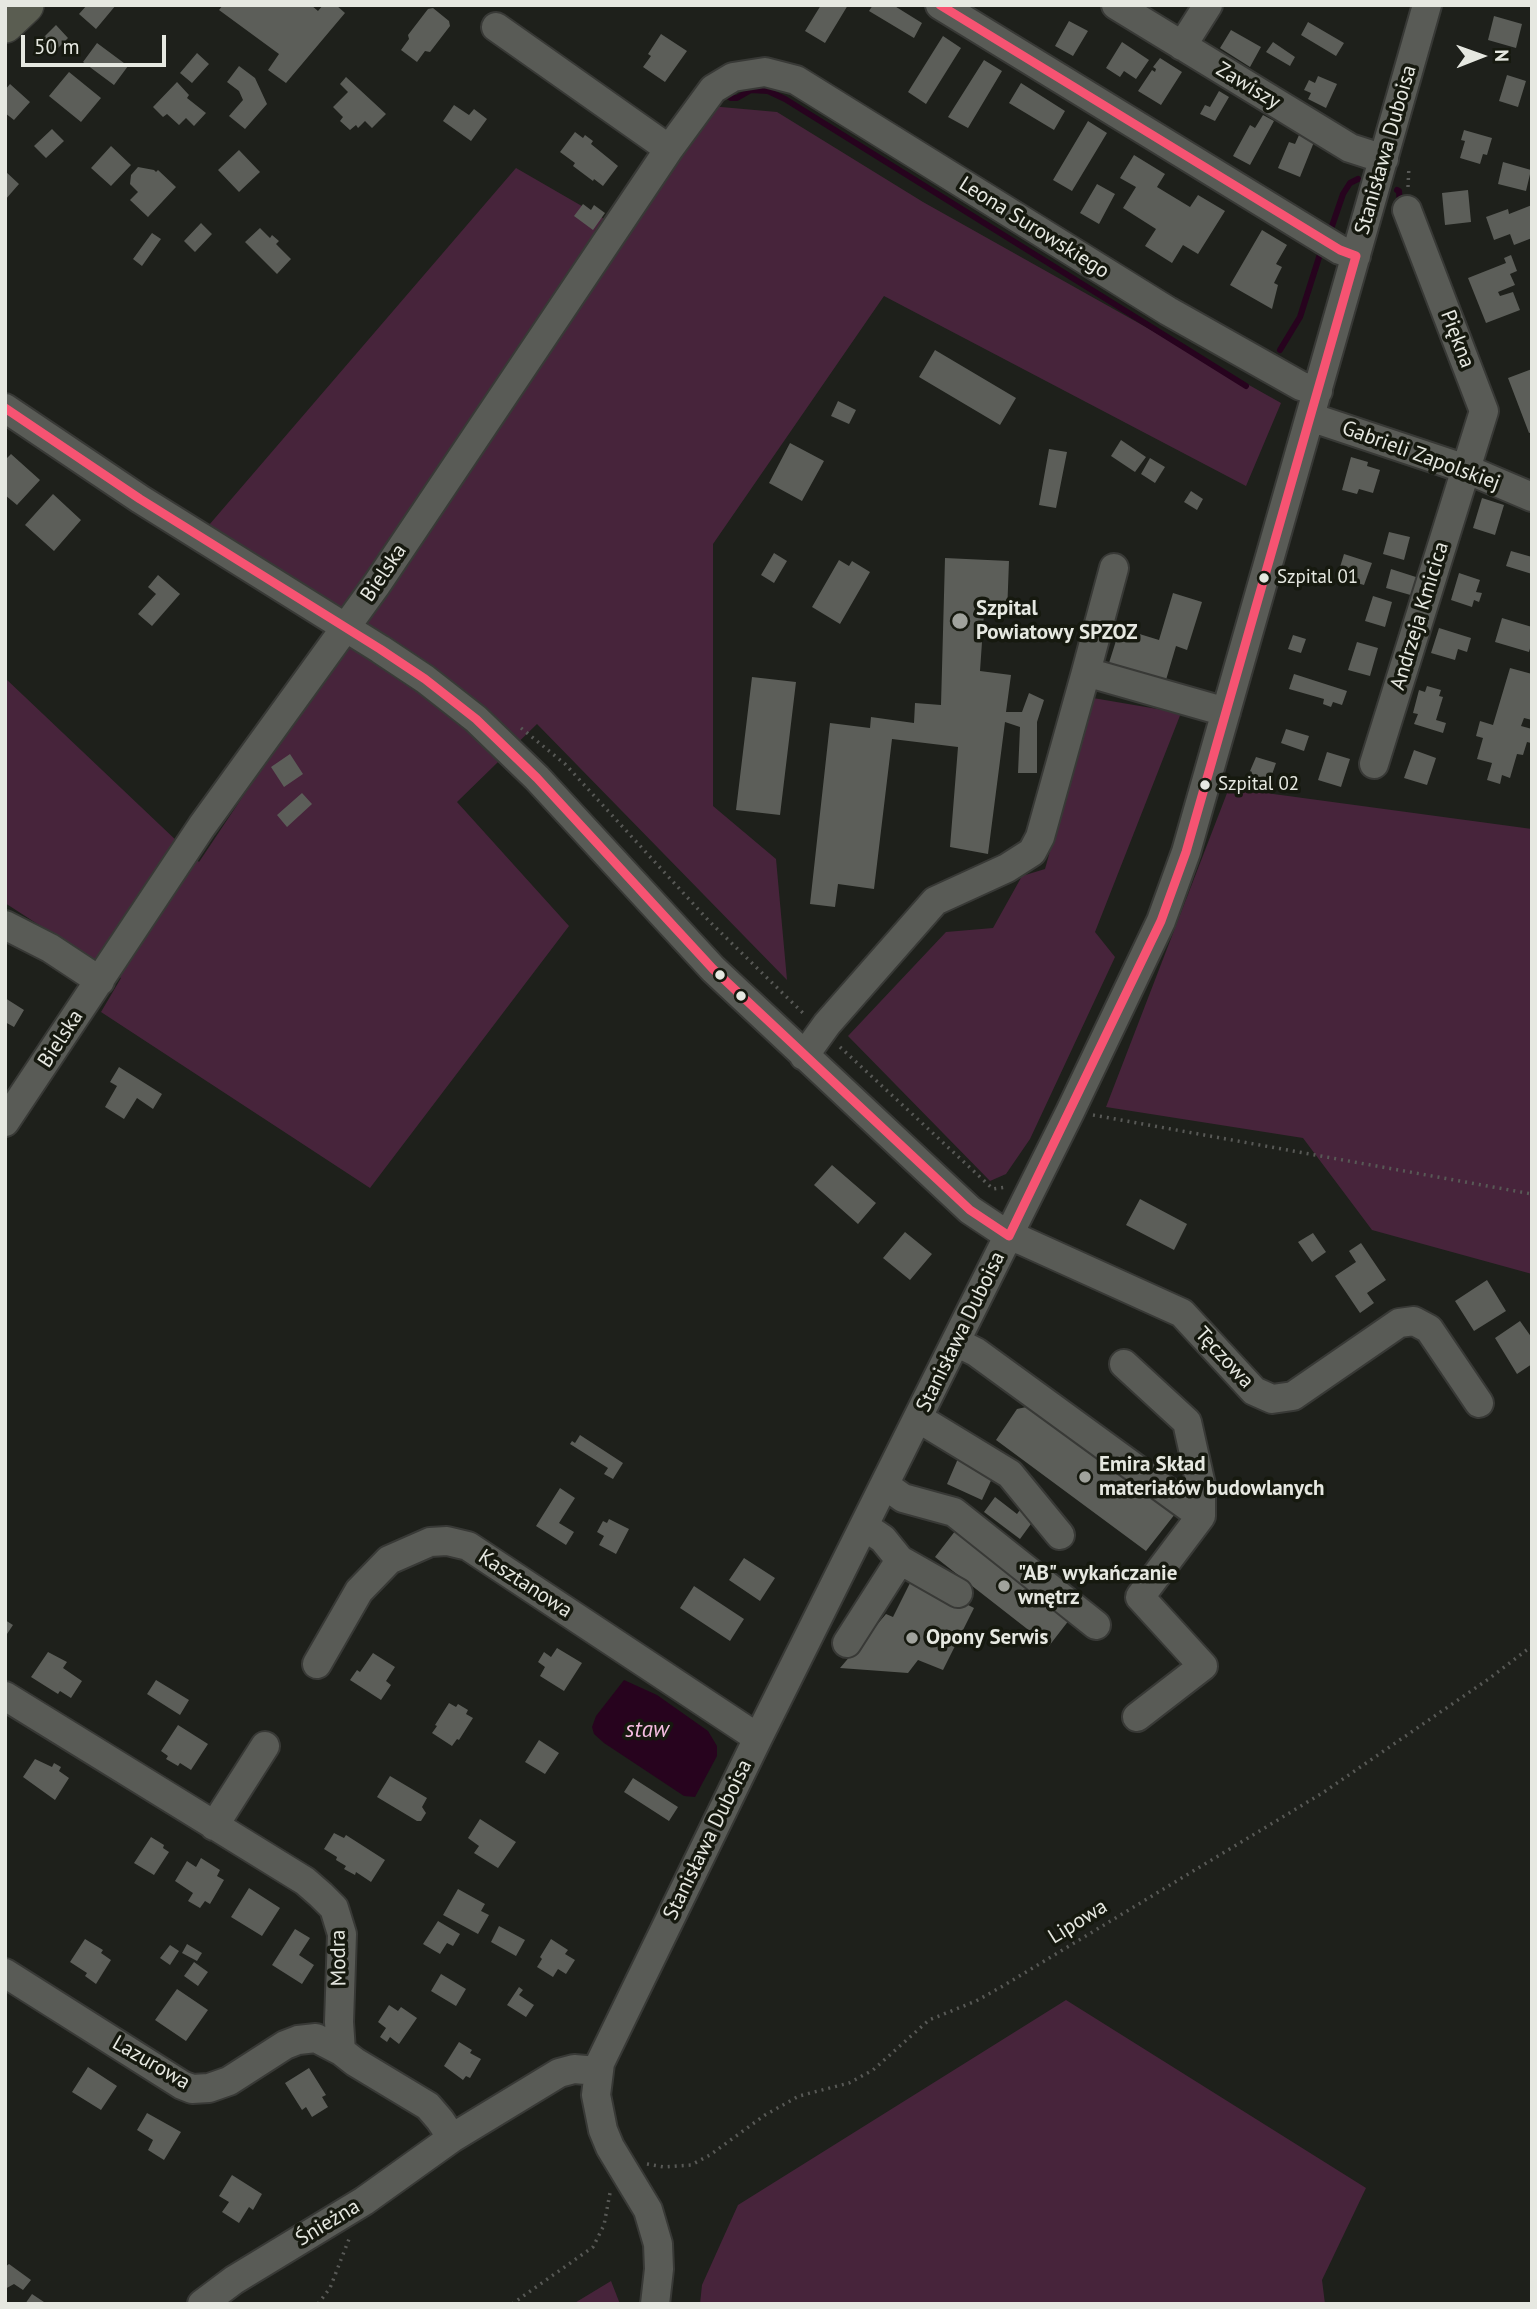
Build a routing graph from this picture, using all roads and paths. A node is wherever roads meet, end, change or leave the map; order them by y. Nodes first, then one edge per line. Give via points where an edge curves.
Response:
1 (25, 5) edge
2 (940, 5) edge
3 (1116, 5) edge
4 (1208, 5) edge
5 (1427, 5) edge
6 (5, 24) edge
7 (496, 27) dead end
8 (1182, 46) junction
9 (749, 74) joint
10 (669, 149) junction
11 (1384, 159) junction
12 (1407, 210) dead end
13 (1356, 256) junction
14 (1314, 404) junction
15 (5, 408) edge
16 (1466, 469) junction
17 (1532, 497) edge
18 (1114, 568) dead end
19 (346, 628) junction
20 (1086, 672) junction
21 (1226, 712) junction
22 (1374, 764) dead end
23 (5, 925) edge
24 (100, 981) junction
25 (784, 996) dead end
26 (801, 1011) dead end
27 (836, 1043) dead end
28 (804, 1056) junction
29 (1070, 1112) junction
30 (5, 1122) edge
31 (1039, 1175) junction
32 (1532, 1194) edge
33 (1009, 1236) junction
34 (956, 1342) junction
35 (1124, 1364) dead end
36 (1479, 1403) dead end
37 (918, 1419) junction
38 (885, 1485) junction
39 (1201, 1517) junction
40 (864, 1526) junction
41 (1060, 1535) dead end
42 (900, 1560) junction
43 (958, 1593) dead end
44 (1096, 1625) dead end
45 (847, 1643) dead end
46 (1532, 1646) edge
47 (317, 1664) dead end
48 (5, 1696) edge
49 (1137, 1717) dead end
50 (758, 1738) junction
51 (265, 1746) dead end
52 (214, 1826) junction
53 (9, 1983) edge
54 (341, 2051) junction
55 (598, 2071) junction
56 (452, 2138) junction
57 (622, 2166) junction
58 (349, 2238) dead end
59 (202, 2304) edge
60 (318, 2304) edge
61 (512, 2304) edge
62 (656, 2304) edge

1 - 6 main road
2 - 13 street
3 - 8 street, Zawiszy
4 - 8 street
5 - 11 street, Stanisława Duboisa
7 - 10 street
8 - 11 street, Zawiszy via 1350,148
9 - 10 street, Bielska via 713,89
9 - 14 street, Leona Surowskiego via 765,72 796,80 1168,311 1301,386
10 - 19 street, Bielska
11 - 13 street, Stanisława Duboisa
12 - 16 street, Piękna via 1484,411
13 - 14 street, Stanisława Duboisa
14 - 16 street, Gabrieli Zapolskiej
14 - 21 street, Stanisława Duboisa
15 - 19 street, Tęczowa
16 - 17 street, Gabrieli Zapolskiej
16 - 22 street, Andrzeja Kmicica
18 - 20 street
19 - 24 street, Bielska via 202,826
19 - 28 street, Tęczowa via 425,679 508,748 713,969
20 - 21 street
20 - 28 street via 1032,852 935,901
21 - 29 street, Stanisława Duboisa via 1186,852 1161,920
23 - 24 street
24 - 30 street, Bielska
25 - 26 path
27 - 31 path via 993,1189 1011,1186 1026,1167
28 - 33 street, Tęczowa via 970,1210
29 - 31 street, Stanisława Duboisa
29 - 32 path
31 - 33 street, Stanisława Duboisa
33 - 34 street, Stanisława Duboisa
33 - 36 street, Tęczowa via 1182,1313 1254,1391 1272,1399 1293,1396 1399,1323 1414,1321 1429,1329
34 - 37 street, Stanisława Duboisa
34 - 39 street
35 - 39 street via 1186,1422 1201,1485
37 - 38 street, Stanisława Duboisa
37 - 41 street via 1010,1474
38 - 40 street, Stanisława Duboisa
38 - 44 street via 903,1498 954,1512
39 - 49 street via 1140,1597 1203,1666
40 - 42 street via 883,1539
40 - 50 street, Stanisława Duboisa
42 - 43 street
42 - 45 street
46 - 57 path, Lipowa via 1314,1798 1003,1986 929,2020 873,2070 849,2082 799,2095 691,2165 634,2162
47 - 50 street, Kasztanowa via 359,1591 389,1560 430,1542 447,1541 468,1546
48 - 52 street, Modra
50 - 55 street, Stanisława Duboisa via 604,2050
51 - 52 street
52 - 54 street, Modra via 305,1881 334,1908 342,1934
53 - 54 street, Lazurowa via 192,2089 229,2081 298,2040 316,2038
54 - 56 street via 428,2106
55 - 56 street via 559,2073
55 - 57 street, Stanisława Duboisa via 598,2112
56 - 59 street, Śnieżna via 364,2201
57 - 61 path via 610,2183 604,2225 593,2247
57 - 62 street, Stanisława Duboisa via 648,2210 658,2244
58 - 60 path via 330,2288

